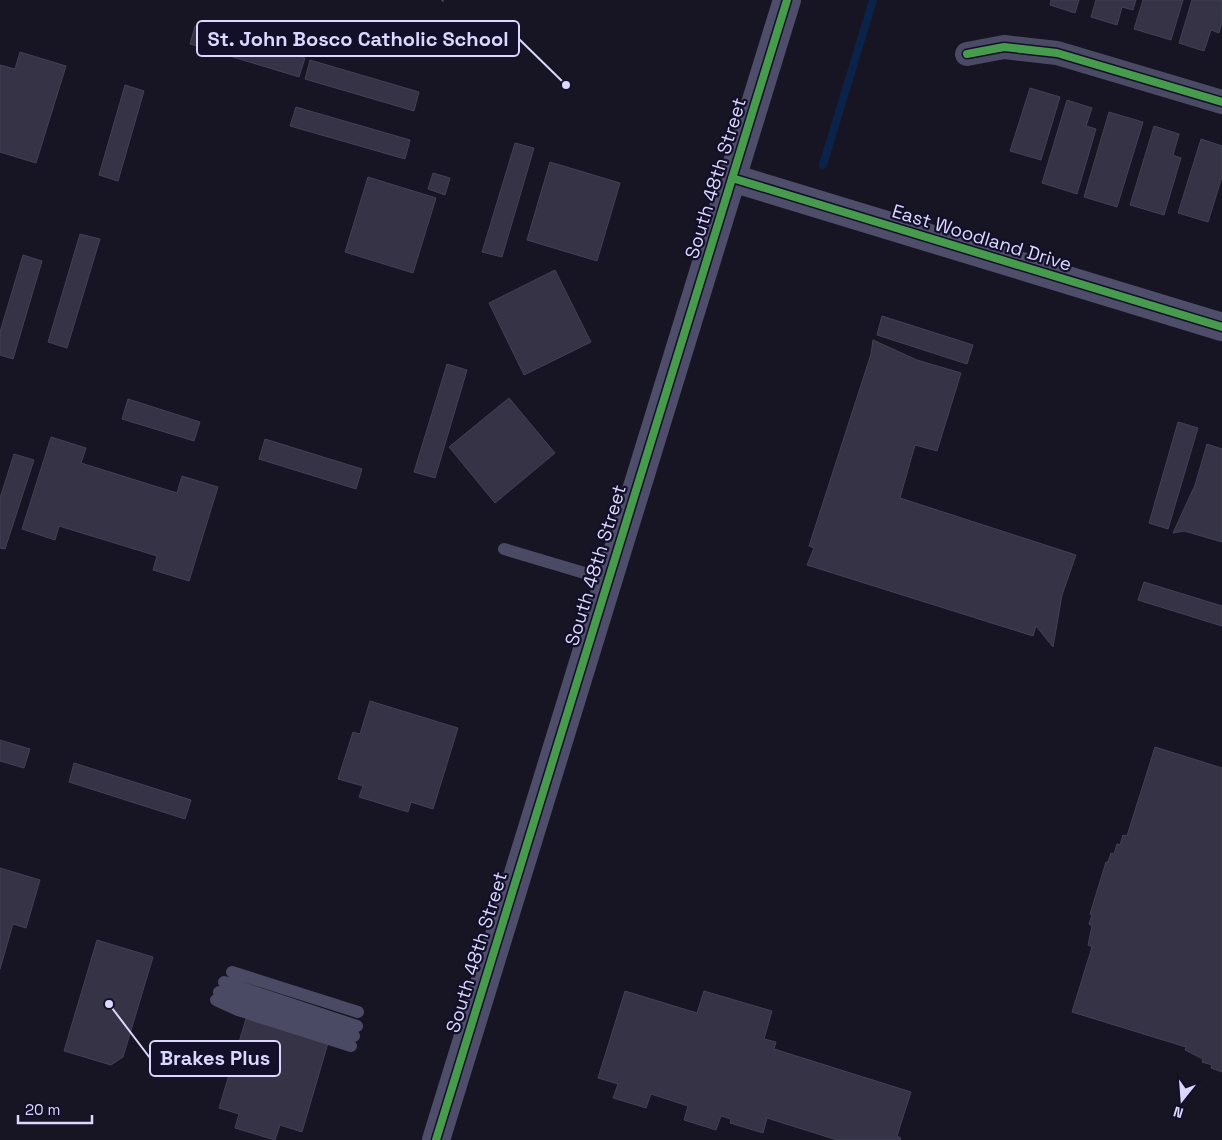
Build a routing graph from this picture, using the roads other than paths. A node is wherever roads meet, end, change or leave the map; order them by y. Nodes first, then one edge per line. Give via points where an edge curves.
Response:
1 (787, 0) edge
2 (966, 54) dead end
3 (1222, 102) edge
4 (732, 178) junction
5 (1222, 327) edge
6 (504, 549) dead end
7 (608, 580) junction
8 (232, 972) dead end
9 (220, 992) joint
10 (358, 1012) dead end
11 (436, 1140) edge

1 - 4 street, South 48th Street
2 - 3 street via 1004,47 1057,53
4 - 5 street, East Woodland Drive
4 - 7 street, South 48th Street
6 - 7 lane
7 - 11 street, South 48th Street
8 - 10 lane
9 - 9 lane via 238,1010 354,1036

